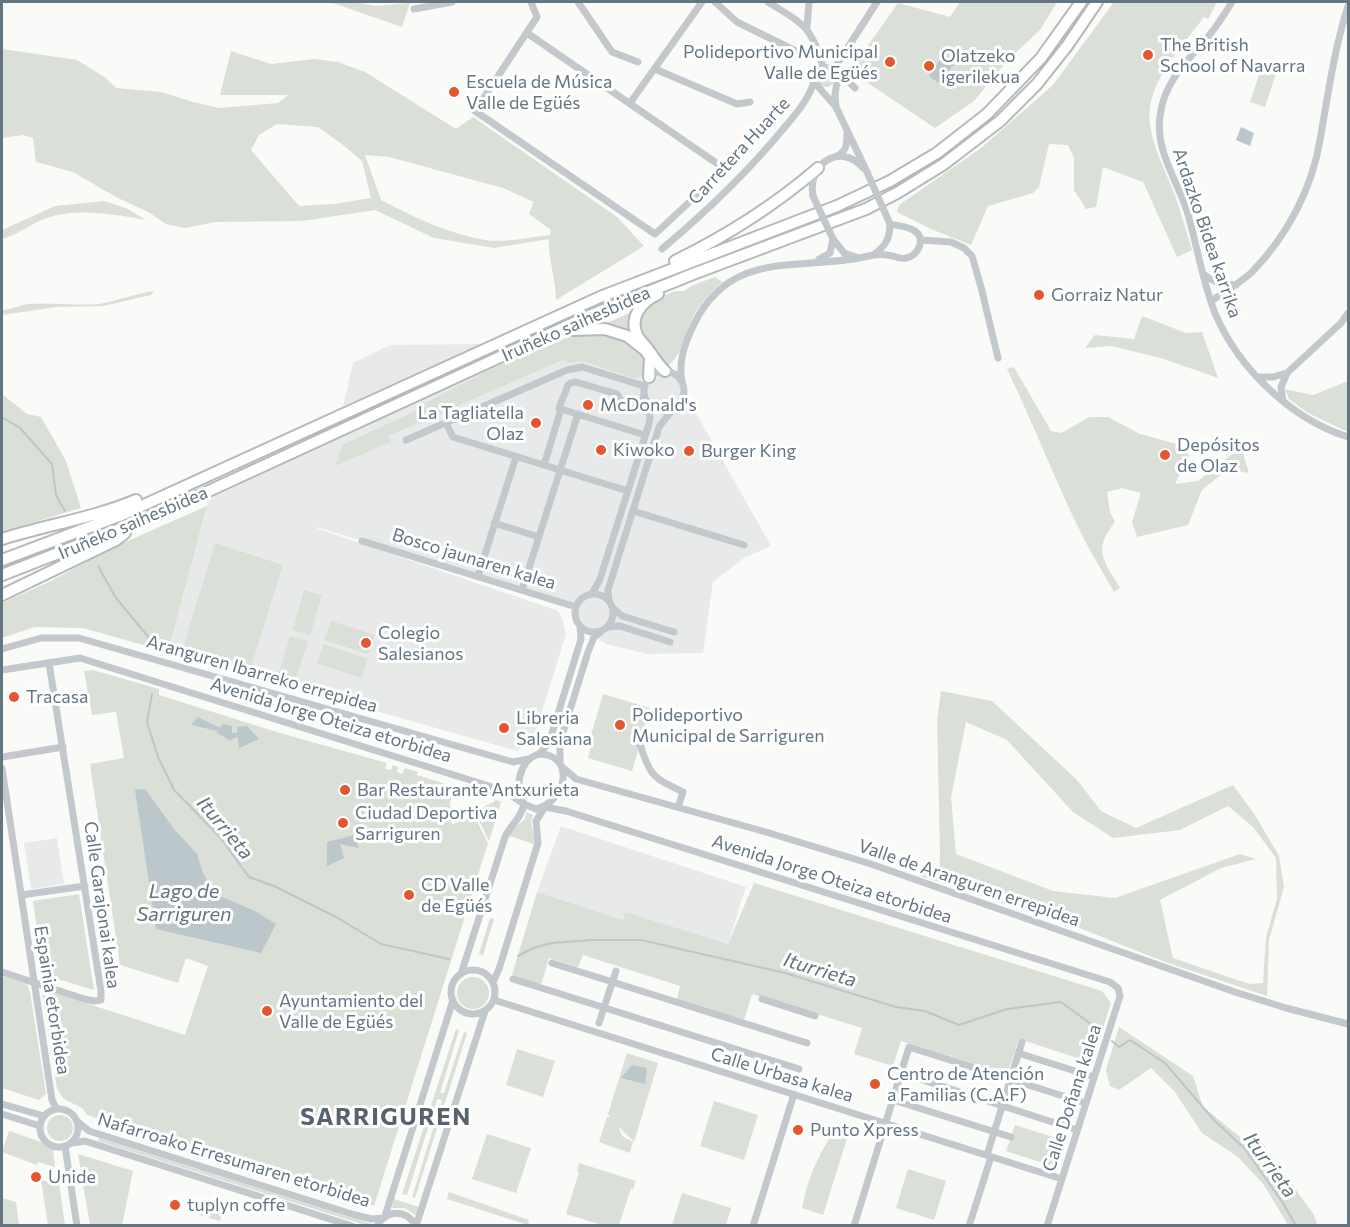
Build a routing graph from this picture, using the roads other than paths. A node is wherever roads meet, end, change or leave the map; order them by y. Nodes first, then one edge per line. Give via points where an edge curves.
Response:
1 (452, 2) edge
2 (531, 2) edge
3 (579, 2) edge
4 (702, 2) edge
5 (715, 2) edge
6 (768, 2) edge
7 (809, 2) edge
8 (877, 2) edge
9 (1082, 2) edge
10 (1097, 2) edge
11 (1104, 2) edge
12 (1232, 2) edge
13 (1348, 6) edge
14 (414, 9) dead end
15 (807, 27) junction
16 (527, 33) junction
17 (818, 49) junction
18 (638, 62) dead end
19 (823, 67) junction
20 (655, 69) junction
21 (837, 79) junction
22 (814, 82) junction
23 (1037, 84) junction
24 (822, 91) junction
25 (810, 95) junction
26 (750, 102) dead end
27 (630, 103) junction
28 (836, 107) junction
29 (847, 130) junction
30 (834, 158) junction
31 (940, 167) junction
32 (818, 168) junction
33 (867, 172) junction
34 (890, 224) junction
35 (833, 239) junction
36 (921, 240) junction
37 (662, 249) dead end
38 (873, 255) junction
39 (863, 258) junction
40 (814, 261) junction
41 (1204, 274) junction
42 (1236, 285) junction
43 (658, 294) junction
44 (600, 297) junction
45 (1211, 301) junction
46 (1348, 313) edge
47 (573, 330) junction
48 (998, 357) dead end
49 (681, 358) junction
50 (567, 370) junction
51 (667, 371) junction
52 (1287, 373) junction
53 (1257, 377) junction
54 (572, 382) junction
55 (646, 382) junction
56 (682, 382) junction
57 (645, 399) junction
58 (1283, 401) junction
59 (561, 409) junction
60 (672, 410) junction
61 (578, 414) junction
62 (446, 423) junction
63 (645, 435) junction
64 (1348, 437) edge
65 (406, 440) dead end
66 (269, 446) junction
67 (516, 457) junction
68 (544, 465) junction
69 (559, 470) junction
70 (628, 491) junction
71 (633, 511) junction
72 (494, 523) junction
73 (125, 533) junction
74 (539, 537) junction
75 (2, 539) edge
76 (362, 541) dead end
77 (744, 545) dead end
78 (2, 560) edge
79 (478, 576) junction
80 (2, 577) edge
81 (522, 590) junction
82 (592, 594) junction
83 (2, 595) edge
84 (611, 604) junction
85 (576, 607) junction
86 (580, 626) junction
87 (604, 629) junction
88 (674, 632) dead end
89 (670, 642) dead end
90 (2, 649) edge
91 (49, 663) junction
92 (2, 670) edge
93 (640, 744) dead end
94 (63, 747) junction
95 (539, 754) junction
96 (2, 757) edge
97 (529, 759) junction
98 (513, 762) junction
99 (562, 766) junction
100 (2, 768) edge
101 (520, 778) junction
102 (576, 779) junction
103 (561, 787) junction
104 (505, 791) junction
105 (524, 804) junction
106 (545, 807) junction
107 (678, 807) junction
108 (566, 811) junction
109 (85, 886) junction
110 (21, 896) junction
111 (552, 963) dead end
112 (616, 970) dead end
113 (2, 972) edge
114 (461, 974) junction
115 (513, 979) dead end
116 (612, 981) junction
117 (493, 982) junction
118 (1110, 982) joint
119 (35, 983) junction
120 (762, 999) dead end
121 (453, 1000) junction
122 (494, 1000) junction
123 (604, 1007) junction
124 (484, 1011) junction
125 (815, 1016) dead end
126 (599, 1023) dead end
127 (1348, 1024) edge
128 (1022, 1042) dead end
129 (807, 1043) dead end
130 (1018, 1053) junction
131 (799, 1069) dead end
132 (901, 1073) junction
133 (1094, 1077) junction
134 (1010, 1079) junction
135 (794, 1095) junction
136 (893, 1100) junction
137 (1085, 1103) junction
138 (2, 1104) edge
139 (1002, 1106) junction
140 (56, 1108) junction
141 (2, 1114) edge
142 (44, 1116) junction
143 (78, 1122) junction
144 (886, 1124) junction
145 (40, 1126) junction
146 (1077, 1130) junction
147 (994, 1132) junction
148 (1011, 1137) dead end
149 (68, 1144) junction
150 (989, 1156) junction
151 (1062, 1179) junction
152 (384, 1217) junction
153 (77, 1226) edge
154 (352, 1226) edge
155 (377, 1226) edge
156 (416, 1226) edge
157 (753, 1226) edge
158 (854, 1226) edge
159 (969, 1226) edge
160 (1047, 1226) edge

1 - 14 street
2 - 16 street via 537,17
3 - 18 street via 612,52
4 - 20 street
5 - 17 street via 737,22 793,50 804,55
6 - 15 street
7 - 15 street
8 - 21 street
9 - 44 highway, Iruñeko saihesbidea via 1041,58 987,114 900,176 837,206
10 - 23 highway, Iruñeko saihesbidea
11 - 23 highway via 1071,50
12 - 41 street, Ardazko Bidea karrika via 1167,88 1159,117 1162,148 1186,210
13 - 42 street via 1320,142 1305,192 1278,239
15 - 17 street
16 - 27 street
16 - 27 street via 475,111 656,234 725,169
17 - 19 street
19 - 21 street
19 - 22 street via 814,75
20 - 26 street via 738,104
20 - 27 street
21 - 24 street via 830,91
21 - 28 street
22 - 24 street
22 - 25 street, Carretera Huarte
23 - 31 highway, Iruñeko saihesbidea via 1000,121
24 - 25 street, Carretera Huarte
24 - 28 street
25 - 37 street, Carretera Huarte via 731,187
28 - 29 street
29 - 30 street via 848,144
29 - 33 street
30 - 32 street
30 - 33 street via 853,159
31 - 43 highway via 912,188 862,215
31 - 80 highway, Iruñeko saihesbidea via 866,209 640,295 161,513
32 - 35 street, bridge via 811,186 813,196
32 - 44 highway via 780,200 716,241 628,280
33 - 34 street, bridge
34 - 36 street via 912,228
34 - 38 street via 887,243
35 - 39 street via 844,253
35 - 40 street via 830,253
36 - 38 street via 920,249 905,259
36 - 48 street via 951,242 972,256
38 - 39 street
39 - 40 street
40 - 49 street via 758,269 727,284 700,313
41 - 42 street via 1210,280
41 - 45 street, Ardazko Bidea karrika
42 - 45 street
43 - 47 highway
43 - 51 highway via 644,302 635,326 642,342
44 - 66 highway, Iruñeko saihesbidea
45 - 53 street, Ardazko Bidea karrika via 1229,341
46 - 52 street
47 - 55 highway via 605,329 627,336 650,357
47 - 73 highway
49 - 51 street
49 - 56 street
50 - 54 street
50 - 55 street via 582,367
50 - 62 street
51 - 55 street
51 - 56 street
52 - 53 street
52 - 58 street via 1281,387
53 - 58 street, Ardazko Bidea karrika
54 - 57 street via 617,394 624,406 632,409
54 - 59 street via 561,401
55 - 57 street
56 - 60 street via 684,395
57 - 60 street via 660,412
57 - 63 street via 650,417
58 - 64 street, Ardazko Bidea karrika via 1310,420
59 - 61 street
59 - 68 street
60 - 71 street via 659,427
61 - 63 street
61 - 69 street
62 - 65 street
62 - 67 street via 453,438
63 - 70 street
66 - 75 highway via 107,512
66 - 78 highway, Iruñeko saihesbidea via 123,514
67 - 68 street
67 - 72 street
68 - 69 street
69 - 70 street
69 - 74 street
70 - 82 street
71 - 77 street
71 - 84 street via 608,590
72 - 74 street
72 - 79 street
73 - 80 highway
73 - 83 highway
74 - 81 street
76 - 79 street, Bosco jaunaren kalea
79 - 81 street, Bosco jaunaren kalea
81 - 85 street, Bosco jaunaren kalea
82 - 84 street
82 - 85 street via 582,598
84 - 87 street via 613,616
84 - 88 street via 622,616
85 - 86 street via 575,617
86 - 87 street via 590,632
86 - 95 street via 581,639 549,743
87 - 89 street via 620,626
87 - 99 street via 593,639 563,731 559,750
90 - 98 street, Aranguren Ibarreko errepidea via 41,638 80,638
91 - 92 street
91 - 94 street, Calle Garajonai kalea
91 - 104 street, Avenida Jorge Oteiza etorbidea via 80,658
93 - 107 street via 653,776 683,792
94 - 96 street
94 - 109 street, Calle Garajonai kalea
95 - 97 street
95 - 99 street via 552,755
97 - 98 street
97 - 101 street
98 - 101 street
99 - 102 street
99 - 103 street
100 - 110 street, Espainia etorbidea
101 - 104 street via 512,789
101 - 105 street via 519,793
102 - 103 street
102 - 107 street, Valle de Aranguren errepidea
103 - 106 street
103 - 108 street via 558,800
104 - 105 street, Avenida Jorge Oteiza etorbidea
105 - 106 street via 536,810
105 - 114 street via 521,816 505,837
106 - 108 street, Avenida Jorge Oteiza etorbidea
106 - 117 street via 536,821 536,850
107 - 127 street, Valle de Aranguren errepidea via 871,864 1235,992
108 - 118 street, Avenida Jorge Oteiza etorbidea
109 - 110 street
109 - 119 street, Calle Garajonai kalea via 101,1000
110 - 119 street, Espainia etorbidea
111 - 116 street
112 - 116 street
113 - 119 street, Calle Garajonai kalea
114 - 117 street via 475,970
114 - 121 street via 452,986
115 - 123 street, Calle Urbasa kalea
116 - 123 street
116 - 129 street
117 - 122 street
118 - 133 street, Calle Doñana kalea via 1118,988 1120,996
119 - 140 street, Espainia etorbidea
120 - 125 street
121 - 124 street via 466,1013
121 - 152 street
122 - 124 street
122 - 135 street, Calle Urbasa kalea
123 - 126 street
123 - 131 street, Calle Urbasa kalea
124 - 156 street
128 - 130 street
130 - 133 street
130 - 134 street
132 - 134 street via 909,1047
132 - 136 street
132 - 139 street
133 - 137 street, Calle Doñana kalea
134 - 137 street
134 - 139 street
135 - 144 street, Calle Urbasa kalea
135 - 157 street
136 - 144 street
136 - 147 street
137 - 146 street, Calle Doñana kalea
138 - 142 street
139 - 146 street
139 - 147 street
140 - 142 street
140 - 143 street via 69,1110
141 - 145 street
142 - 145 street
143 - 149 street via 79,1131
143 - 152 street, Nafarroako Erresumaren etorbidea via 93,1132 355,1215
144 - 150 street, Calle Urbasa kalea
144 - 158 street
145 - 149 street via 47,1143 58,1147
146 - 151 street, Calle Doñana kalea
147 - 148 street
147 - 150 street
149 - 153 street
149 - 154 street, Nafarroako Erresumaren etorbidea via 85,1141
150 - 151 street, Calle Urbasa kalea
150 - 159 street
151 - 160 street, Calle Doñana kalea
152 - 155 street, Nafarroako Erresumaren etorbidea
152 - 156 street, Nafarroako Erresumaren etorbidea via 402,1213

